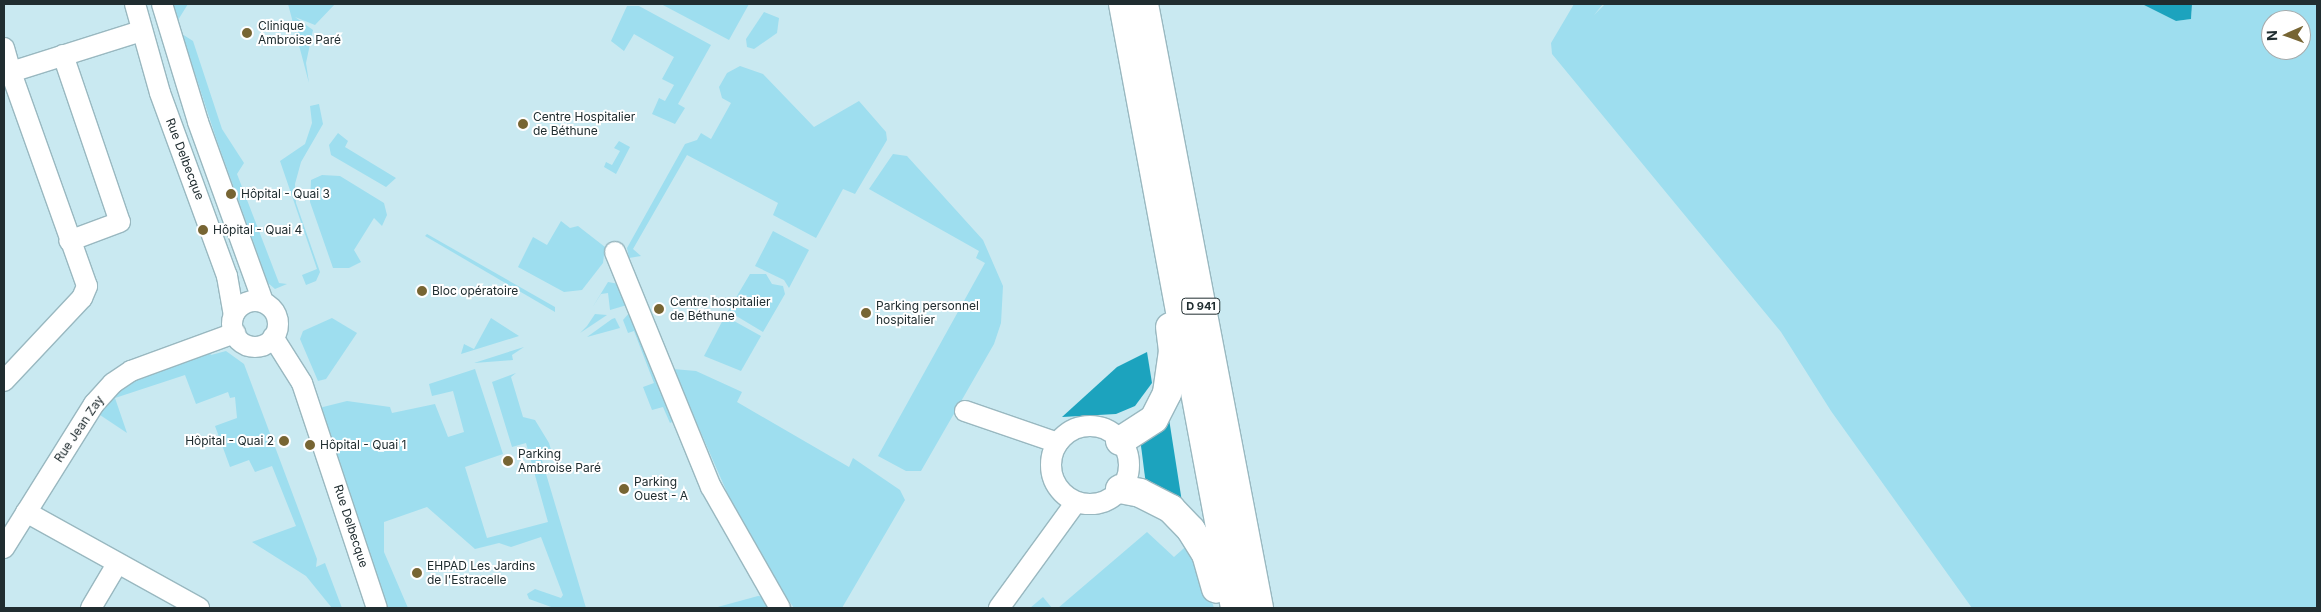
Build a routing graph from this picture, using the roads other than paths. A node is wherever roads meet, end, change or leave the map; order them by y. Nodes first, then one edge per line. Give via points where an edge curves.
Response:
1 (135, 4) edge
2 (162, 4) edge
3 (1124, 4) edge
4 (1144, 4) edge
5 (141, 31) junction
6 (4, 48) edge
7 (63, 55) junction
8 (12, 72) junction
9 (1161, 216) junction
10 (69, 242) junction
11 (615, 252) dead end
12 (263, 302) junction
13 (234, 324) junction
14 (273, 337) junction
15 (4, 381) edge
16 (965, 411) dead end
17 (1120, 441) junction
18 (1055, 452) junction
19 (1058, 488) junction
20 (1120, 490) junction
21 (1076, 502) junction
22 (26, 512) junction
23 (1048, 538) junction
24 (4, 548) edge
25 (117, 564) junction
26 (91, 608) edge
27 (199, 608) edge
28 (377, 608) edge
29 (780, 608) edge
30 (999, 608) edge
31 (1222, 608) edge
32 (1235, 608) edge
33 (1259, 608) edge

1 - 5 street, Rue Delbecque
2 - 12 street, Rue Delbecque via 227,206
3 - 9 highway, D 941
4 - 33 highway, D 941
5 - 7 street
5 - 13 street, Rue Delbecque via 226,276
6 - 8 street
7 - 8 street
7 - 10 street via 120,222
8 - 10 street
9 - 17 highway via 1161,263 1173,351 1167,393 1154,419
9 - 32 highway, D 941
10 - 15 street via 85,292
11 - 29 street via 682,422 735,534
12 - 13 street via 246,303
12 - 14 street via 277,317
13 - 14 street via 255,346
13 - 22 street, Rue Jean Zay via 131,371 113,383 94,404
14 - 28 street, Rue Delbecque via 299,376
16 - 18 street via 1026,433
17 - 18 street via 1111,433 1089,426 1066,434
17 - 20 street via 1128,465
18 - 19 street
19 - 21 street
19 - 23 street
20 - 21 street via 1100,503
20 - 31 highway via 1140,493 1171,509 1191,530 1206,554
21 - 23 street
22 - 24 street, Rue Jean Zay
22 - 25 street
23 - 30 street via 1024,579
25 - 26 street
25 - 27 street

